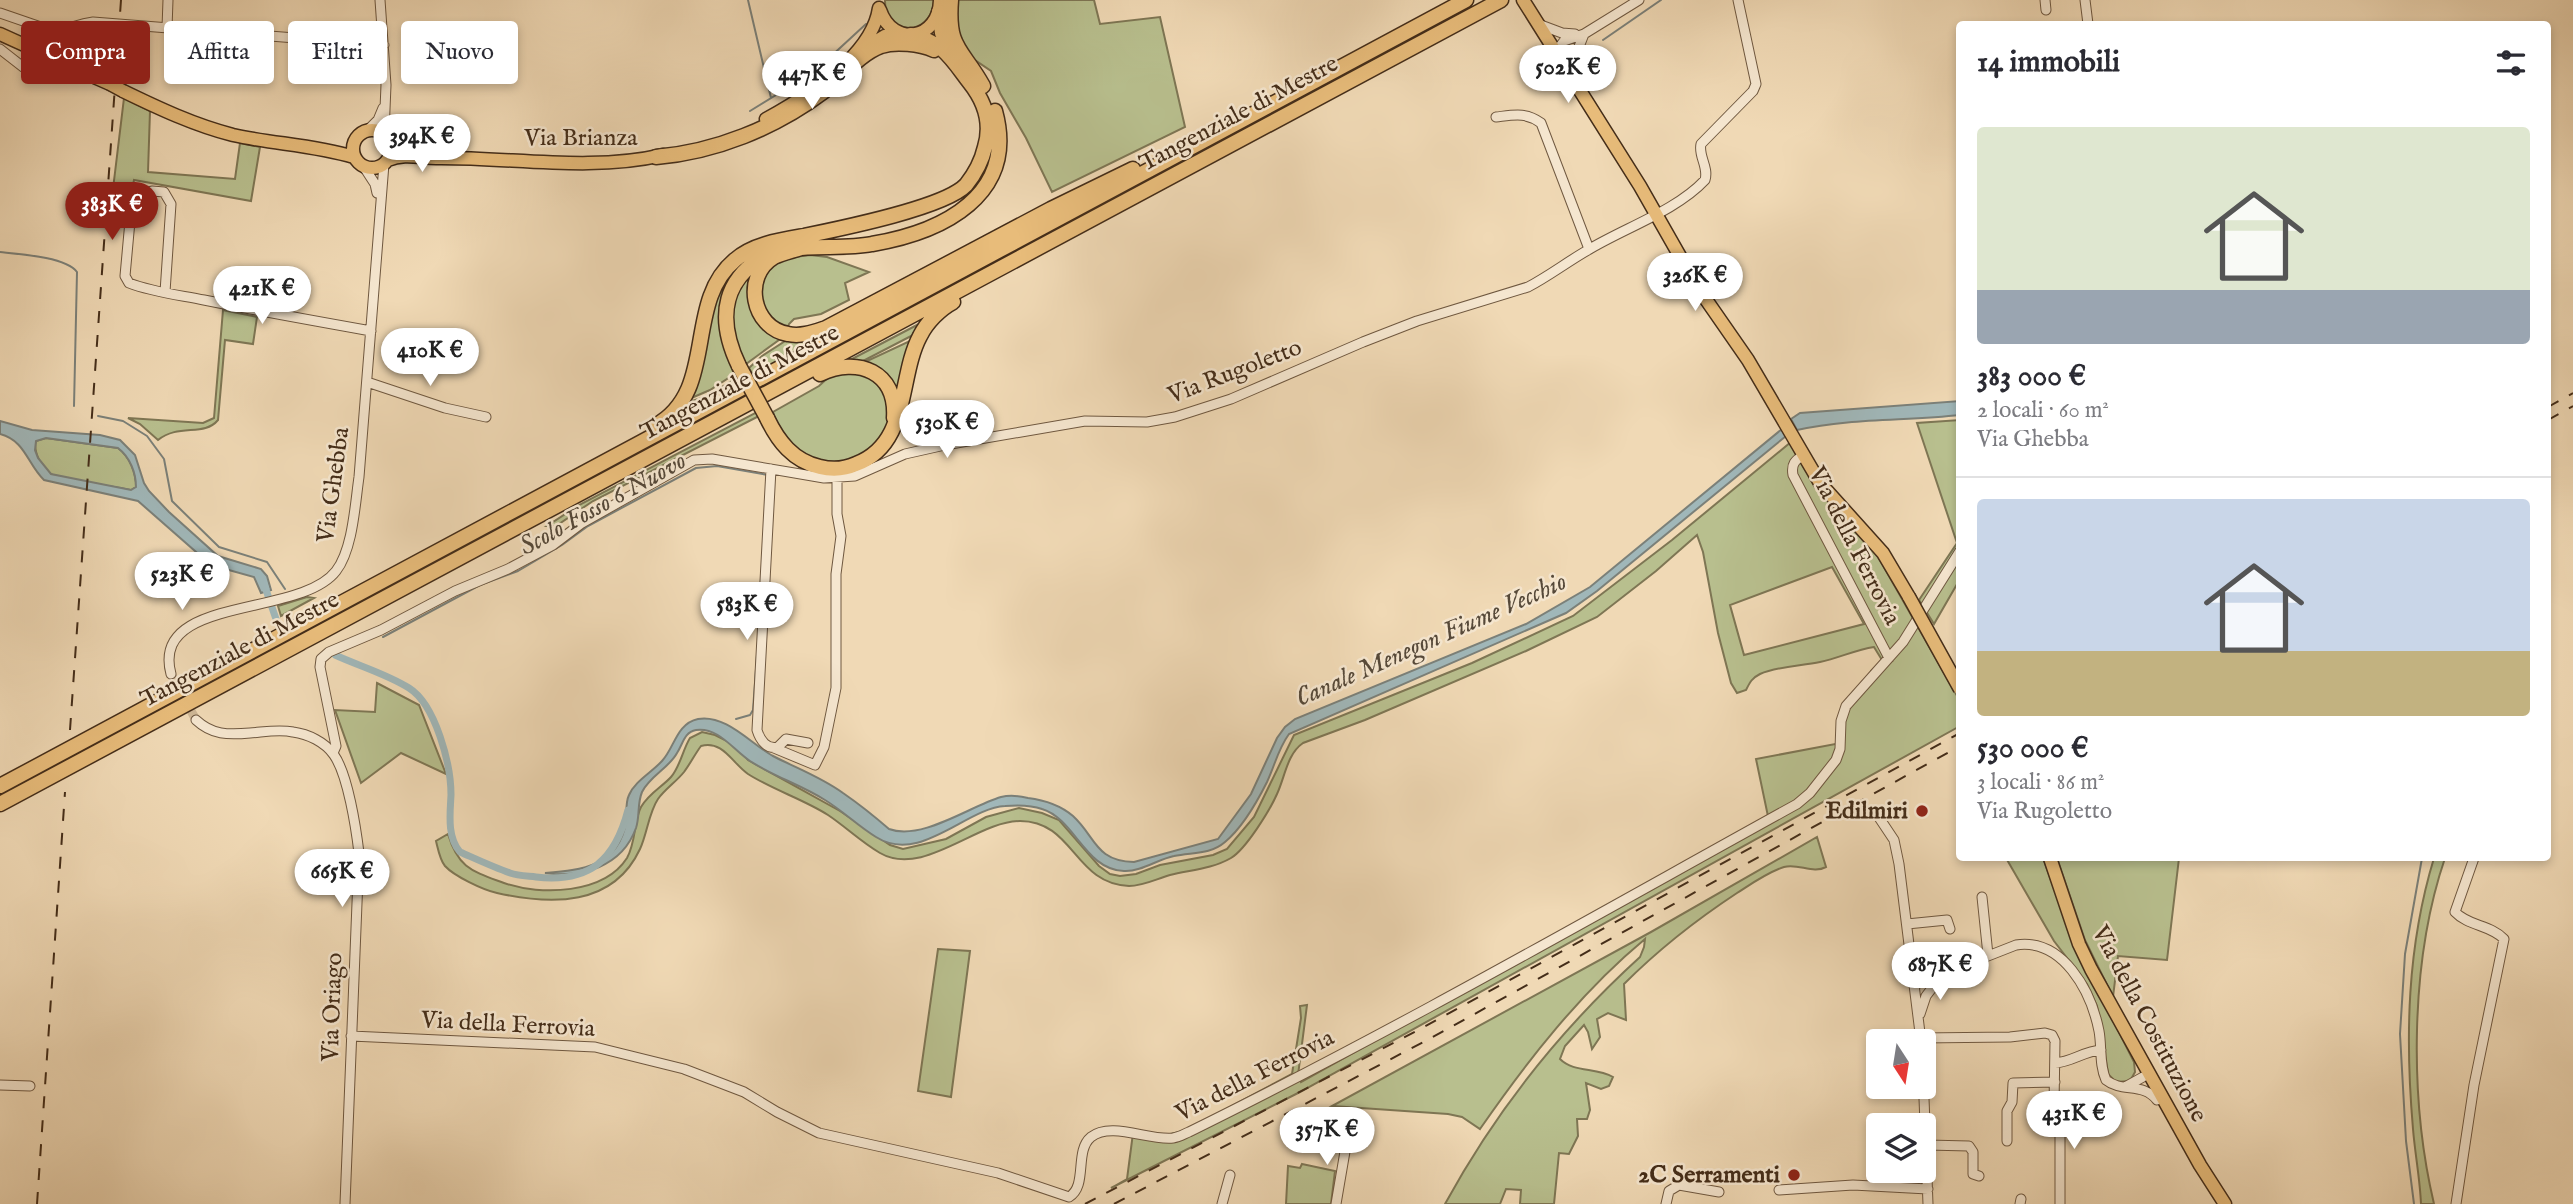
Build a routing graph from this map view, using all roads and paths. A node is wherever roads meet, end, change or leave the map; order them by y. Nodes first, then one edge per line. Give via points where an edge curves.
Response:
1 (169, 0) edge
2 (380, 0) edge
3 (951, 0) edge
4 (1466, 0) edge
5 (1501, 0) edge
6 (1639, 0) edge
7 (1738, 0) edge
8 (2085, 0) edge
9 (1525, 3) edge
10 (879, 4) edge
11 (939, 6) edge
12 (0, 13) edge
13 (23, 21) edge
14 (168, 21) edge
15 (382, 21) edge
16 (2088, 21) edge
17 (1538, 24) junction
18 (0, 34) edge
19 (905, 34) junction
20 (1584, 34) junction
21 (0, 49) edge
22 (856, 53) junction
23 (1555, 54) junction
24 (959, 61) junction
25 (21, 65) edge
26 (1574, 83) junction
27 (386, 84) edge
28 (386, 96) junction
29 (1496, 117) dead end
30 (368, 130) junction
31 (387, 136) junction
32 (1211, 137) junction
33 (356, 139) junction
34 (315, 146) junction
35 (354, 157) junction
36 (446, 157) junction
37 (656, 157) junction
38 (386, 162) junction
39 (365, 167) junction
40 (379, 206) junction
41 (1656, 214) junction
42 (804, 241) junction
43 (1038, 248) junction
44 (1589, 249) junction
45 (162, 291) junction
46 (371, 331) junction
47 (367, 382) junction
48 (769, 393) junction
49 (486, 417) dead end
50 (893, 427) junction
51 (1804, 455) junction
52 (771, 469) junction
53 (590, 470) junction
54 (837, 479) junction
55 (1956, 558) edge
56 (1889, 658) junction
57 (171, 674) tunnel mouth
58 (1956, 681) edge
59 (196, 720) tunnel mouth
60 (808, 743) dead end
61 (774, 748) junction
62 (333, 753) junction
63 (0, 786) edge
64 (0, 804) edge
65 (1878, 816) dead end
66 (2051, 861) edge
67 (2473, 861) edge
68 (1982, 897) dead end
69 (1907, 924) junction
70 (1950, 929) dead end
71 (1988, 955) junction
72 (1911, 963) junction
73 (1937, 977) junction
74 (1914, 985) junction
75 (1919, 1021) junction
76 (1920, 1029) edge
77 (351, 1036) junction
78 (1936, 1039) edge
79 (2101, 1050) junction
80 (2055, 1063) junction
81 (2141, 1079) junction
82 (2055, 1082) junction
83 (0, 1085) edge
84 (30, 1086) dead end
85 (2157, 1100) joint
86 (2182, 1133) junction
87 (1348, 1134) dead end
88 (2007, 1142) dead end
89 (1936, 1145) edge
90 (1230, 1175) dead end
91 (1979, 1176) dead end
92 (1928, 1183) edge
93 (1928, 1189) junction
94 (1779, 1190) dead end
95 (1719, 1192) dead end
96 (345, 1204) edge
97 (1222, 1204) edge
98 (1336, 1204) edge
99 (1666, 1204) edge
100 (1928, 1204) edge
101 (2060, 1204) edge
102 (2225, 1204) edge
103 (2456, 1204) edge

1 - 14 street
2 - 15 street
3 - 24 highway via 950,28
4 - 32 highway, Tangenziale di Mestre
5 - 43 highway, Tangenziale di Mestre
6 - 20 street
7 - 41 street, Via Rugoletto via 1756,84 1701,144 1705,180
8 - 16 street
9 - 17 main road
10 - 19 main road via 887,24
10 - 22 main road via 876,26
11 - 19 main road via 928,29
11 - 24 highway via 942,33
12 - 13 street
17 - 20 street via 1562,33
17 - 23 main road
18 - 34 main road, bridge via 218,131
19 - 22 main road via 885,36
19 - 24 highway via 933,41
20 - 23 street via 1564,41
20 - 26 street via 1575,57
21 - 25 street
22 - 37 main road, Via Brianza via 810,92 759,123
23 - 26 main road
24 - 37 highway via 929,48 884,45 780,119 686,155
24 - 42 highway via 989,122 985,150 966,184 941,200
24 - 42 highway via 990,99 1000,132 995,170 980,194 946,221 898,237 871,244
26 - 41 main road
27 - 28 street
28 - 30 street via 378,120
28 - 31 street
29 - 44 street via 1519,114 1541,123
30 - 31 main road
30 - 33 main road
31 - 36 main road, Via Brianza
31 - 38 main road via 391,151
32 - 42 highway via 1196,139 1088,190 826,328 787,334 760,314 756,283 773,258
32 - 53 highway, Tangenziale di Mestre
33 - 34 main road
33 - 35 main road
34 - 35 main road
35 - 39 main road
36 - 37 main road, Via Brianza via 591,164
36 - 38 main road, Via Brianza via 396,157
38 - 39 main road
38 - 40 street, Via Ghebba
39 - 40 street, Via Ghebba via 375,184
40 - 46 street, Via Ghebba
41 - 44 street, Via Rugoletto
41 - 51 main road
42 - 50 highway, bridge via 766,255 733,285 726,327 739,366 776,437 804,462 827,468 865,461 877,452
42 - 53 highway via 750,251 737,258 711,293 697,363 684,399 661,423 607,452
43 - 48 highway, Tangenziale di Mestre
43 - 50 highway via 946,306 929,322 914,350
44 - 54 street, Via Rugoletto via 1528,287 1417,321 1231,399 1175,417 1147,422 1085,421 945,445
45 - 45 street via 171,204 164,192 152,191 141,194 131,210 125,276 129,283
45 - 46 street
46 - 47 street, Via Ghebba
47 - 49 street
47 - 57 street, Via Ghebba via 355,511 345,554 335,573 282,600 187,626 170,651
48 - 50 highway via 782,394 832,369 863,368 888,387
48 - 64 highway, Tangenziale di Mestre
51 - 56 street, Via della Ferrovia via 1795,460 1793,475
51 - 58 main road, bridge via 1830,496 1883,553
52 - 54 street, Via Rugoletto
52 - 61 street via 757,728 762,741
52 - 62 street, Via Rugoletto via 694,460 541,551 329,652 320,667 336,746
53 - 63 highway, Tangenziale di Mestre
54 - 61 street via 841,536 836,574 836,688 824,747 815,765
55 - 56 street, Via della Ferrovia
56 - 77 street, Via della Ferrovia via 1846,706 1836,760 1797,804 1436,1004 1189,1132 1174,1138 1112,1131 1096,1134 1084,1147 1076,1191 1069,1197 998,1173 819,1133 744,1092 684,1069 595,1047
59 - 62 street via 221,734 302,734
60 - 61 street via 786,739
62 - 77 street, Via Oriago via 350,802 359,853
65 - 69 street via 1894,840
66 - 81 main road, Via della Costituzione via 2080,944 2119,1021
67 - 103 street via 2455,912 2504,939
68 - 71 street
69 - 70 street via 1947,920
69 - 72 street
71 - 73 street
71 - 79 street via 2027,944 2057,954 2092,1005
72 - 73 street
72 - 74 street
73 - 74 street
73 - 75 street
74 - 75 street
75 - 76 street
77 - 96 street, Via Oriago
78 - 80 street via 2045,1033 2055,1041
79 - 80 street
79 - 81 street via 2106,1080 2115,1086
80 - 82 street
81 - 85 street
81 - 86 main road, Via della Costituzione
82 - 88 street via 2013,1083
82 - 101 street
83 - 84 street
85 - 86 main road
86 - 102 main road, Via della Costituzione
87 - 98 street
89 - 91 street via 1969,1146 1973,1174
90 - 97 street
92 - 93 street
93 - 94 street via 1853,1185
93 - 100 street
95 - 99 street via 1679,1185 1669,1191

